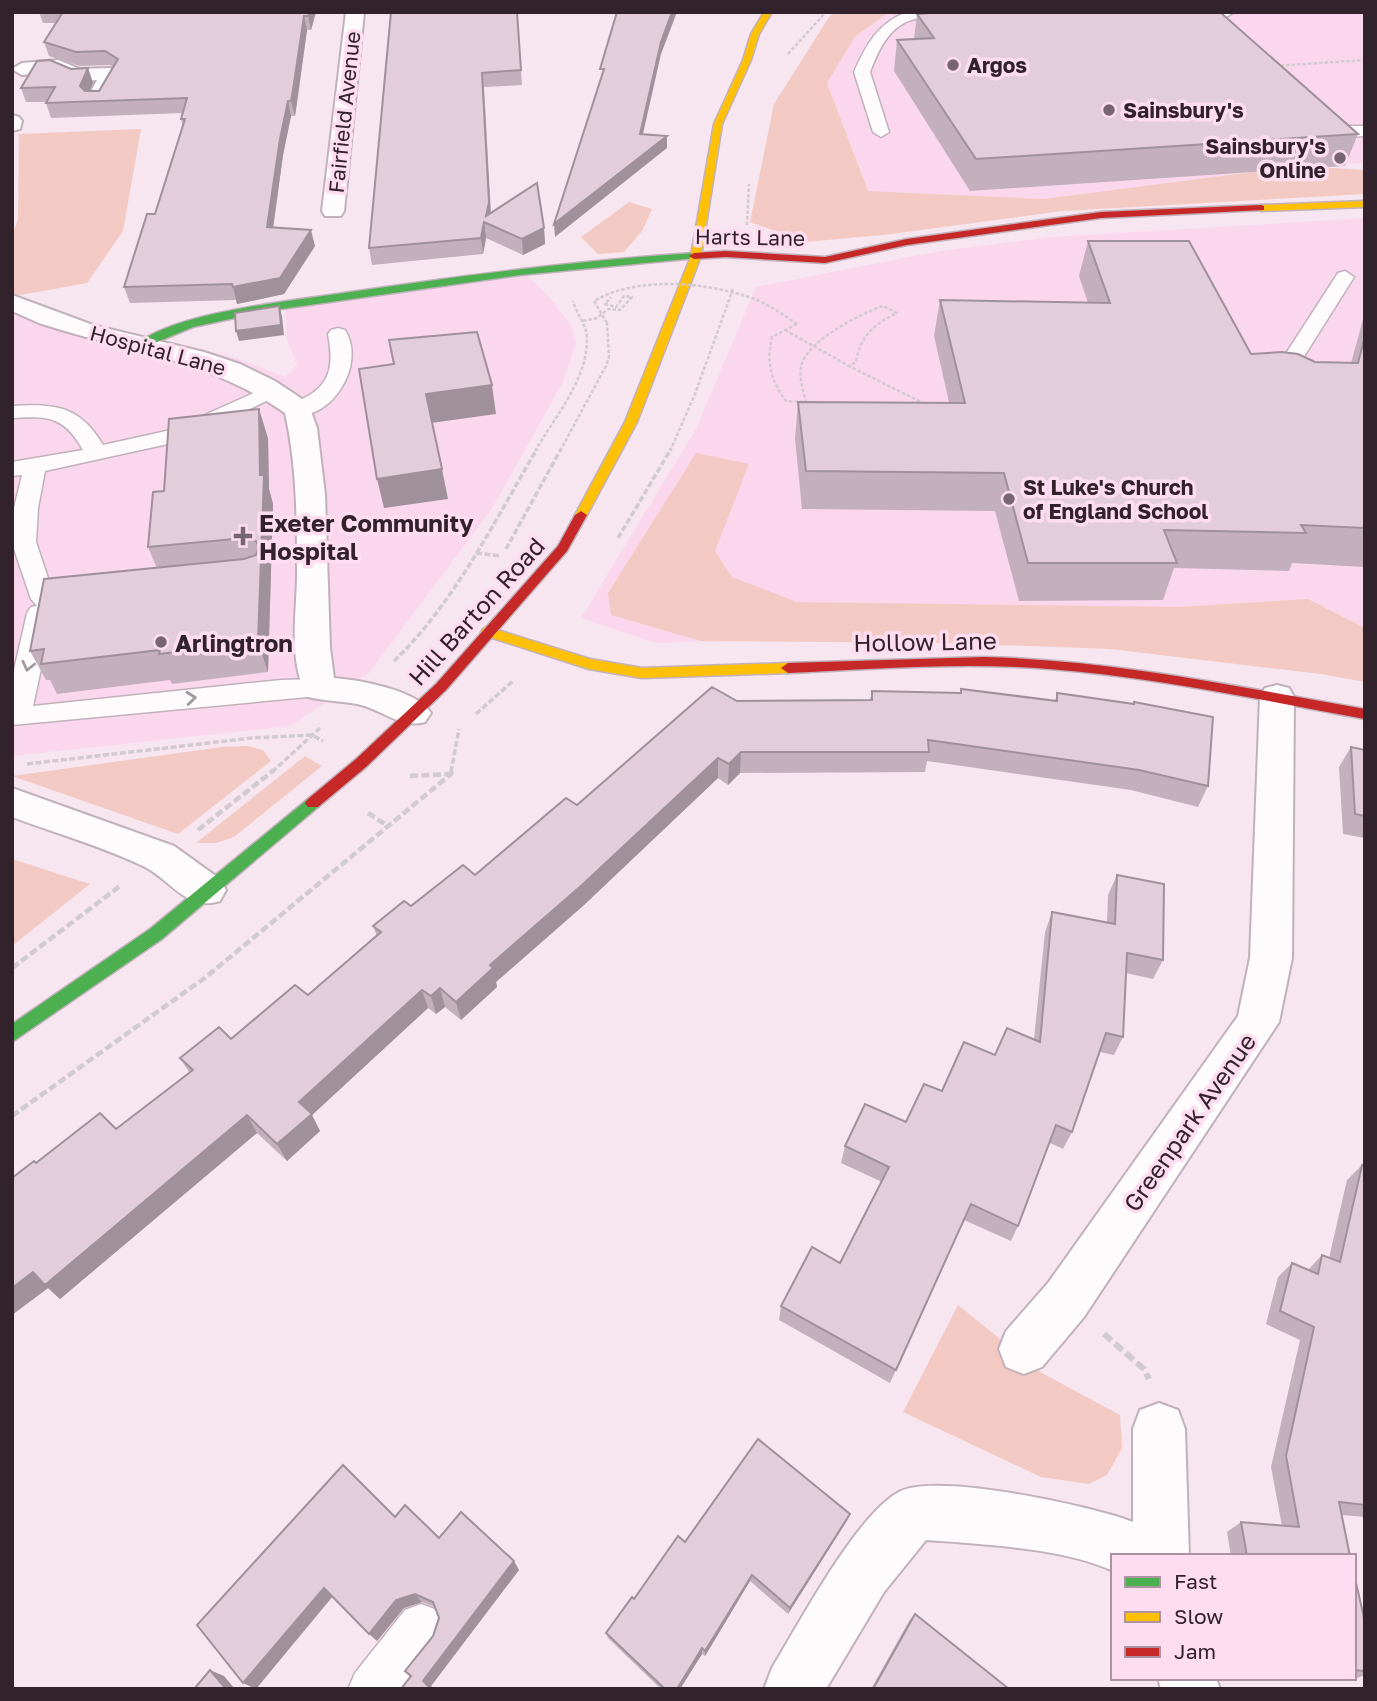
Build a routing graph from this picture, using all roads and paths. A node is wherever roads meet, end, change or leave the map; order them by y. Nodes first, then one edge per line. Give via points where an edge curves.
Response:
1 (355, 12) edge
2 (768, 12) edge
3 (826, 12) edge
4 (926, 12) edge
5 (1227, 12) edge
6 (775, 31) dead end
7 (747, 60) junction
8 (1365, 60) edge
9 (17, 61) edge
10 (783, 63) dead end
11 (1253, 67) joint
12 (12, 92) edge
13 (97, 99) edge
14 (1305, 114) edge
15 (881, 132) dead end
16 (1365, 133) edge
17 (750, 177) dead end
18 (1365, 204) edge
19 (333, 211) dead end
20 (702, 230) junction
21 (696, 256) junction
22 (636, 261) junction
23 (1345, 277) dead end
24 (624, 296) dead end
25 (632, 297) dead end
26 (12, 302) edge
27 (605, 304) dead end
28 (583, 321) junction
29 (784, 329) junction
30 (338, 334) dead end
31 (141, 345) junction
32 (816, 346) junction
33 (1293, 358) edge
34 (849, 366) junction
35 (274, 390) junction
36 (932, 408) edge
37 (298, 409) junction
38 (12, 412) edge
39 (96, 453) junction
40 (24, 468) edge
41 (476, 553) junction
42 (96, 594) edge
43 (43, 599) junction
44 (488, 632) junction
45 (547, 650) junction
46 (320, 688) junction
47 (365, 693) junction
48 (1277, 697) junction
49 (413, 713) junction
50 (1365, 714) edge
51 (312, 735) junction
52 (26, 764) dead end
53 (452, 774) junction
54 (403, 781) dead end
55 (12, 802) edge
56 (160, 857) junction
57 (206, 890) junction
58 (12, 968) edge
59 (12, 1034) edge
60 (12, 1116) edge
61 (1066, 1300) junction
62 (1024, 1349) dead end
63 (1159, 1429) joint
64 (1139, 1554) edge
65 (1161, 1554) edge
66 (421, 1626) dead end
67 (371, 1689) edge
68 (793, 1689) edge

1 - 19 street, Fairfield Avenue
2 - 7 street, Hill Barton Road
3 - 10 path
4 - 15 lane via 894,22 875,40 862,72
5 - 11 lane via 1215,19 1216,26
6 - 7 street, Hill Barton Road
7 - 20 street, Hill Barton Road via 718,124
8 - 11 path
9 - 12 street
9 - 13 street via 58,66 77,75 110,74
14 - 16 lane via 1323,128
17 - 20 path via 750,232
18 - 21 street, Harts Lane via 1101,215 907,242 825,260
20 - 21 street, Hill Barton Road
21 - 22 street, Harts Lane
21 - 44 street, Hill Barton Road via 631,422 564,548
22 - 28 path via 615,285 575,296 572,303
22 - 31 street, Harts Lane via 497,272 225,315 172,329
23 - 33 lane
24 - 27 path via 616,307
25 - 28 path via 620,310 608,309
26 - 31 street, Hospital Lane via 42,319
28 - 41 path via 588,345 584,363
29 - 32 path
29 - 32 path via 772,337 767,353 768,369 786,401 806,402 802,363
29 - 41 path, bridge via 797,324 748,297 713,289 652,285 603,293 594,301 607,323 609,357 500,558
30 - 37 lane via 344,358 340,374 328,393
31 - 35 street, Hospital Lane via 217,363
32 - 34 path
32 - 34 path via 859,314 883,306 897,313 863,335 856,362
34 - 36 path
35 - 37 street, Hospital Lane
35 - 39 lane via 178,435
37 - 46 street
38 - 39 lane via 52,411 72,419 87,434
39 - 40 lane
40 - 43 lane via 24,541
41 - 47 path via 416,640
42 - 43 lane
43 -> 46 lane via 17,717
44 - 45 street, Hollow Lane
44 - 49 street, Hill Barton Road
45 - 48 street, Hollow Lane via 589,664 642,673 967,662 1047,664
45 - 53 path via 459,729
46 - 47 street
47 - 49 street
47 - 51 path
48 - 50 street, Hollow Lane
48 - 61 street, Greenpark Avenue via 1271,958 1258,1022
49 - 57 street, Hill Barton Road via 361,763
51 - 52 path
51 - 56 path via 258,785
53 - 54 path via 409,776
53 - 60 path via 206,976
55 - 56 street
56 - 57 street
56 - 58 path
57 - 59 street, Hill Barton Road via 156,934
61 - 62 street, Greenpark Avenue
61 - 63 path via 1144,1369 1163,1408
63 - 65 street
64 - 68 street via 1129,1546 1051,1528 916,1513 877,1553
66 - 67 lane

